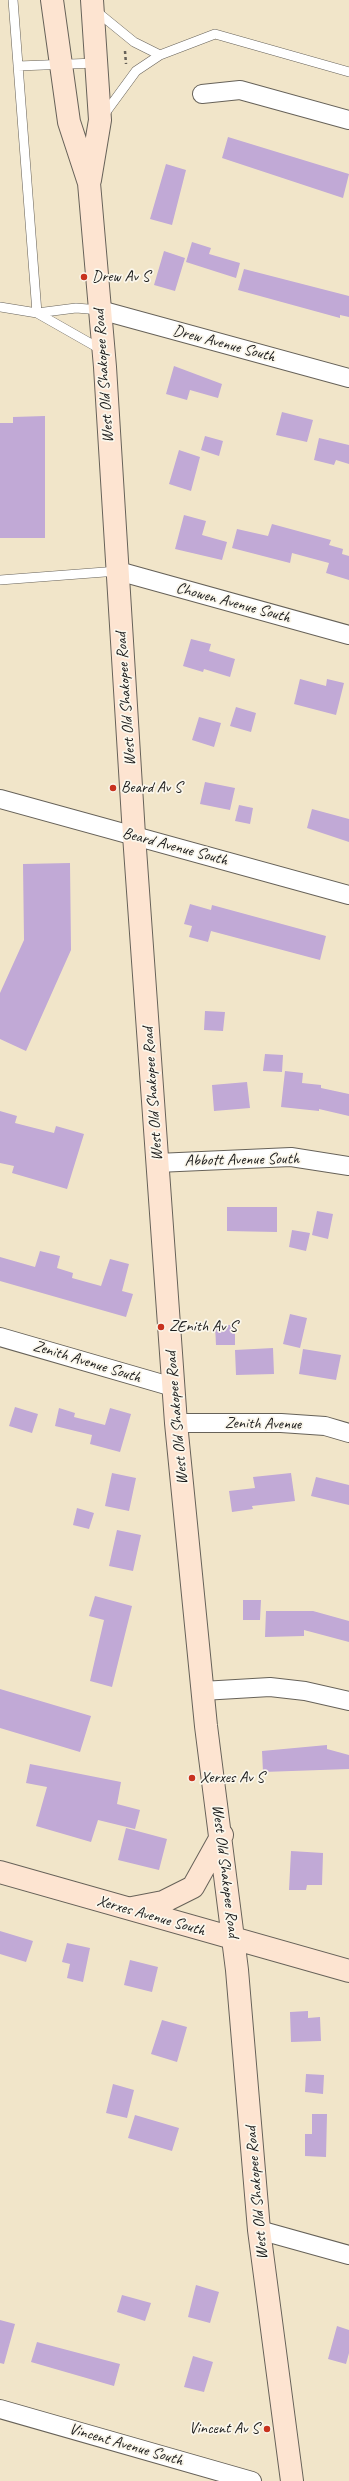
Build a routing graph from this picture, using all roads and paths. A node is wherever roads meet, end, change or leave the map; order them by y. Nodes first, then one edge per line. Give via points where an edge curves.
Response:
1 (13, 0) edge
2 (52, 0) edge
3 (92, 4) edge
4 (126, 50) dead end
5 (160, 55) junction
6 (96, 63) junction
7 (61, 64) junction
8 (18, 66) junction
9 (126, 66) dead end
10 (349, 72) edge
11 (202, 94) dead end
12 (100, 120) junction
13 (349, 120) edge
14 (89, 183) junction
15 (0, 306) edge
16 (100, 310) junction
17 (37, 313) junction
18 (103, 351) junction
19 (349, 378) edge
20 (118, 570) junction
21 (0, 580) edge
22 (349, 635) edge
23 (0, 799) edge
24 (134, 835) junction
25 (349, 895) edge
26 (157, 1163) junction
27 (349, 1166) edge
28 (0, 1337) edge
29 (173, 1387) junction
30 (176, 1423) junction
31 (349, 1433) edge
32 (202, 1690) junction
33 (349, 1701) edge
34 (222, 1835) junction
35 (0, 1872) edge
36 (127, 1909) junction
37 (234, 1940) junction
38 (349, 1971) edge
39 (259, 2230) junction
40 (349, 2255) edge
41 (0, 2409) edge
42 (252, 2481) edge
43 (292, 2481) edge

1 - 8 lane
2 - 7 main road, West Old Shakopee Road
3 - 5 lane via 134,42
3 - 6 main road, West Old Shakopee Road
4 - 9 path
5 - 10 lane via 215,34
5 - 12 lane via 136,71
6 - 7 lane
6 - 12 main road, West Old Shakopee Road
7 - 8 lane
7 - 14 main road, West Old Shakopee Road via 69,122
8 - 17 lane
11 - 13 street via 240,90
12 - 14 main road, West Old Shakopee Road
14 - 16 main road, West Old Shakopee Road
15 - 17 lane
16 - 17 lane via 76,308
16 - 18 main road, West Old Shakopee Road
16 - 19 street, Drew Avenue South
17 - 18 lane
18 - 20 main road, West Old Shakopee Road
20 - 21 lane
20 - 22 street, Chowen Avenue South
20 - 24 main road, West Old Shakopee Road
23 - 24 street, Beard Avenue South
24 - 25 street, Beard Avenue South
24 - 26 main road, West Old Shakopee Road
26 - 27 street, Abbott Avenue South via 291,1157
26 - 29 main road, West Old Shakopee Road
28 - 29 street, Zenith Avenue South
29 - 30 main road, West Old Shakopee Road
30 - 31 street, Zenith Avenue via 281,1423 325,1426
30 - 32 main road, West Old Shakopee Road
32 - 33 street via 270,1686
32 - 34 main road, West Old Shakopee Road
34 - 36 main road via 193,1887 163,1902
34 - 37 main road, West Old Shakopee Road
35 - 36 main road, Xerxes Avenue South
36 - 37 main road, Xerxes Avenue South
37 - 38 main road, Xerxes Avenue South
37 - 39 main road, West Old Shakopee Road
39 - 40 street
39 - 43 main road, West Old Shakopee Road
41 - 42 street, Vincent Avenue South

